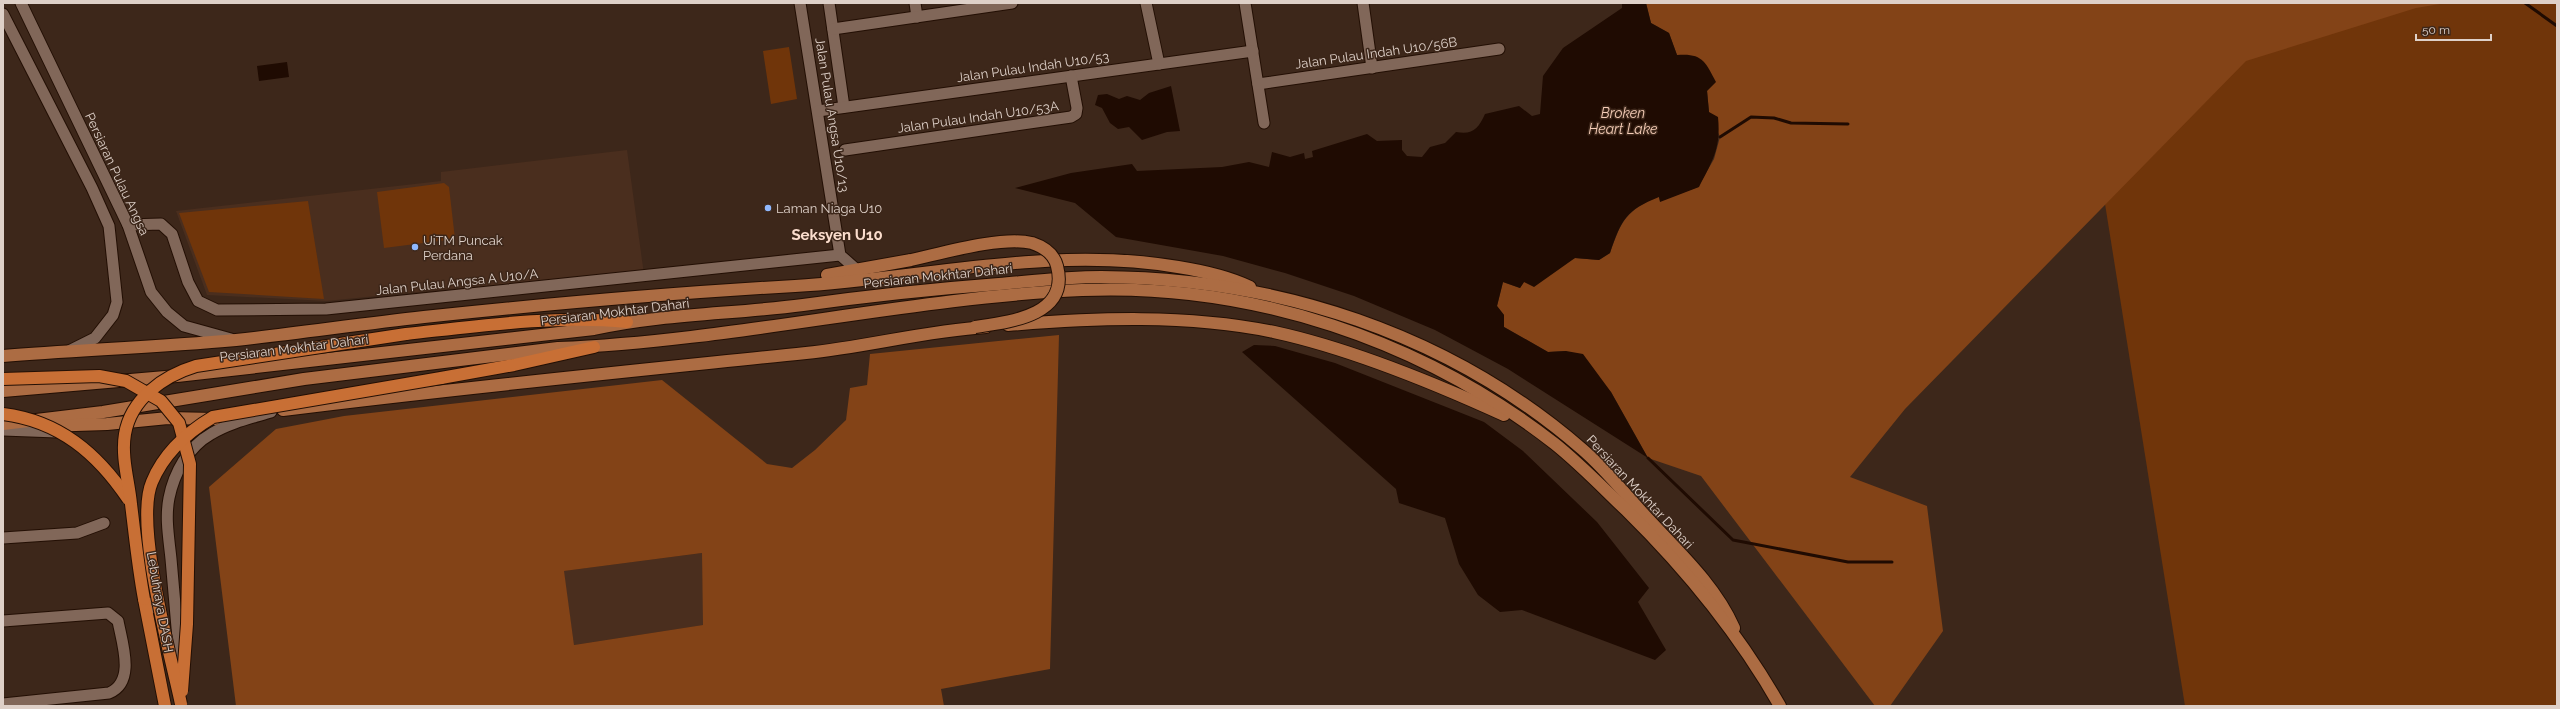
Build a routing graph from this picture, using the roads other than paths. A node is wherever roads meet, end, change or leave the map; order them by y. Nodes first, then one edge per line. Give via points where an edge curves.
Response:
1 (800, 3) edge
2 (829, 3) edge
3 (915, 3) edge
4 (1012, 3) edge
5 (1146, 3) edge
6 (1245, 3) edge
7 (1363, 3) edge
8 (997, 4) edge
9 (23, 5) edge
10 (3, 14) edge
11 (917, 17) junction
12 (833, 29) junction
13 (1499, 49) dead end
14 (1252, 51) junction
15 (1159, 64) junction
16 (1372, 68) junction
17 (1071, 76) junction
18 (1258, 84) junction
19 (844, 106) junction
20 (818, 111) junction
21 (1264, 123) dead end
22 (845, 150) dead end
23 (128, 225) junction
24 (840, 255) junction
25 (857, 270) junction
26 (761, 286) junction
27 (1260, 291) junction
28 (627, 322) junction
29 (975, 327) junction
30 (233, 340) junction
31 (594, 346) junction
32 (69, 351) junction
33 (3, 356) edge
34 (3, 379) edge
35 (3, 391) edge
36 (271, 412) junction
37 (3, 414) edge
38 (3, 424) edge
39 (1531, 426) junction
40 (3, 429) edge
41 (131, 503) junction
42 (104, 523) dead end
43 (3, 538) edge
44 (3, 621) edge
45 (1742, 648) junction
46 (3, 704) edge
47 (182, 705) edge
48 (165, 706) edge
49 (1780, 706) edge

1 - 20 street, Jalan Pulau Angsa U10/13
2 - 12 street
3 - 11 street
4 - 8 street
5 - 15 street
6 - 14 street
7 - 16 street
8 - 11 street
9 - 23 street, Persiaran Pulau Angsa
10 - 32 street via 109,226 117,302 113,314 95,338
11 - 12 street
12 - 19 street
13 - 16 street, Jalan Pulau Indah U10/56B
14 - 15 street, Jalan Pulau Indah U10/53
14 - 18 street
15 - 17 street, Jalan Pulau Indah U10/53
16 - 18 street, Jalan Pulau Indah U10/56B
17 - 19 street, Jalan Pulau Indah U10/53
17 - 22 street, Jalan Pulau Indah U10/53A via 1077,108 1076,114 1070,117
18 - 21 street
19 - 20 street, Jalan Pulau Indah U10/53
20 - 24 street, Jalan Pulau Angsa U10/13
23 - 24 street, Jalan Pulau Angsa A U10/A via 161,224 172,234 188,282 198,301 217,310 326,310
23 - 30 street, Persiaran Pulau Angsa via 151,292 167,312 184,326
24 - 25 street
25 - 26 main road
25 - 29 main road, bridge via 1008,242 1031,243 1055,257 1060,275 1057,290 1050,304 1024,318
26 - 27 main road via 795,286 1085,258 1197,270 1232,278
26 - 30 main road via 425,317
27 - 28 main road, Persiaran Mokhtar Dahari via 1189,282 1098,277 902,292 783,308
27 - 45 main road, Persiaran Mokhtar Dahari via 1352,317 1395,333 1479,376 1542,416 1585,451 1707,584 1727,613
28 - 35 main road, Persiaran Mokhtar Dahari via 594,329 177,376
28 - 41 highway, Lebuhraya DASH, bridge via 588,318 482,325 216,361 178,371 138,402 130,417 125,435 127,482
29 - 36 main road via 809,353 632,370
29 - 39 main road via 1102,320 1202,323 1273,332 1316,343 1389,369
30 - 32 main road
31 - 38 main road, Persiaran Mokhtar Dahari via 558,348 304,379 103,412
31 - 39 main road, Persiaran Mokhtar Dahari via 741,331 965,300 1083,290 1155,292 1247,303 1367,337 1441,369 1485,394
31 - 47 highway, bridge via 514,365 213,417 166,454 151,483 147,515 159,601
32 - 33 main road
34 - 47 highway, bridge via 100,376 126,381 161,401 180,423 190,464 187,624
36 - 40 main road via 212,420 168,418
36 - 47 street via 236,422 211,434 196,445 173,483 167,523
37 - 41 highway, bridge via 39,422 76,441 107,470
39 - 45 main road, Persiaran Mokhtar Dahari via 1557,445 1653,537 1695,584
40 - 48 street via 67,433 85,443 113,471 126,500 143,552
41 - 48 highway, Lebuhraya DASH, bridge via 139,568
42 - 43 street via 77,532
44 - 46 street via 108,613 118,621 125,672 124,680 117,690 109,693
45 - 49 main road, Persiaran Mokhtar Dahari

